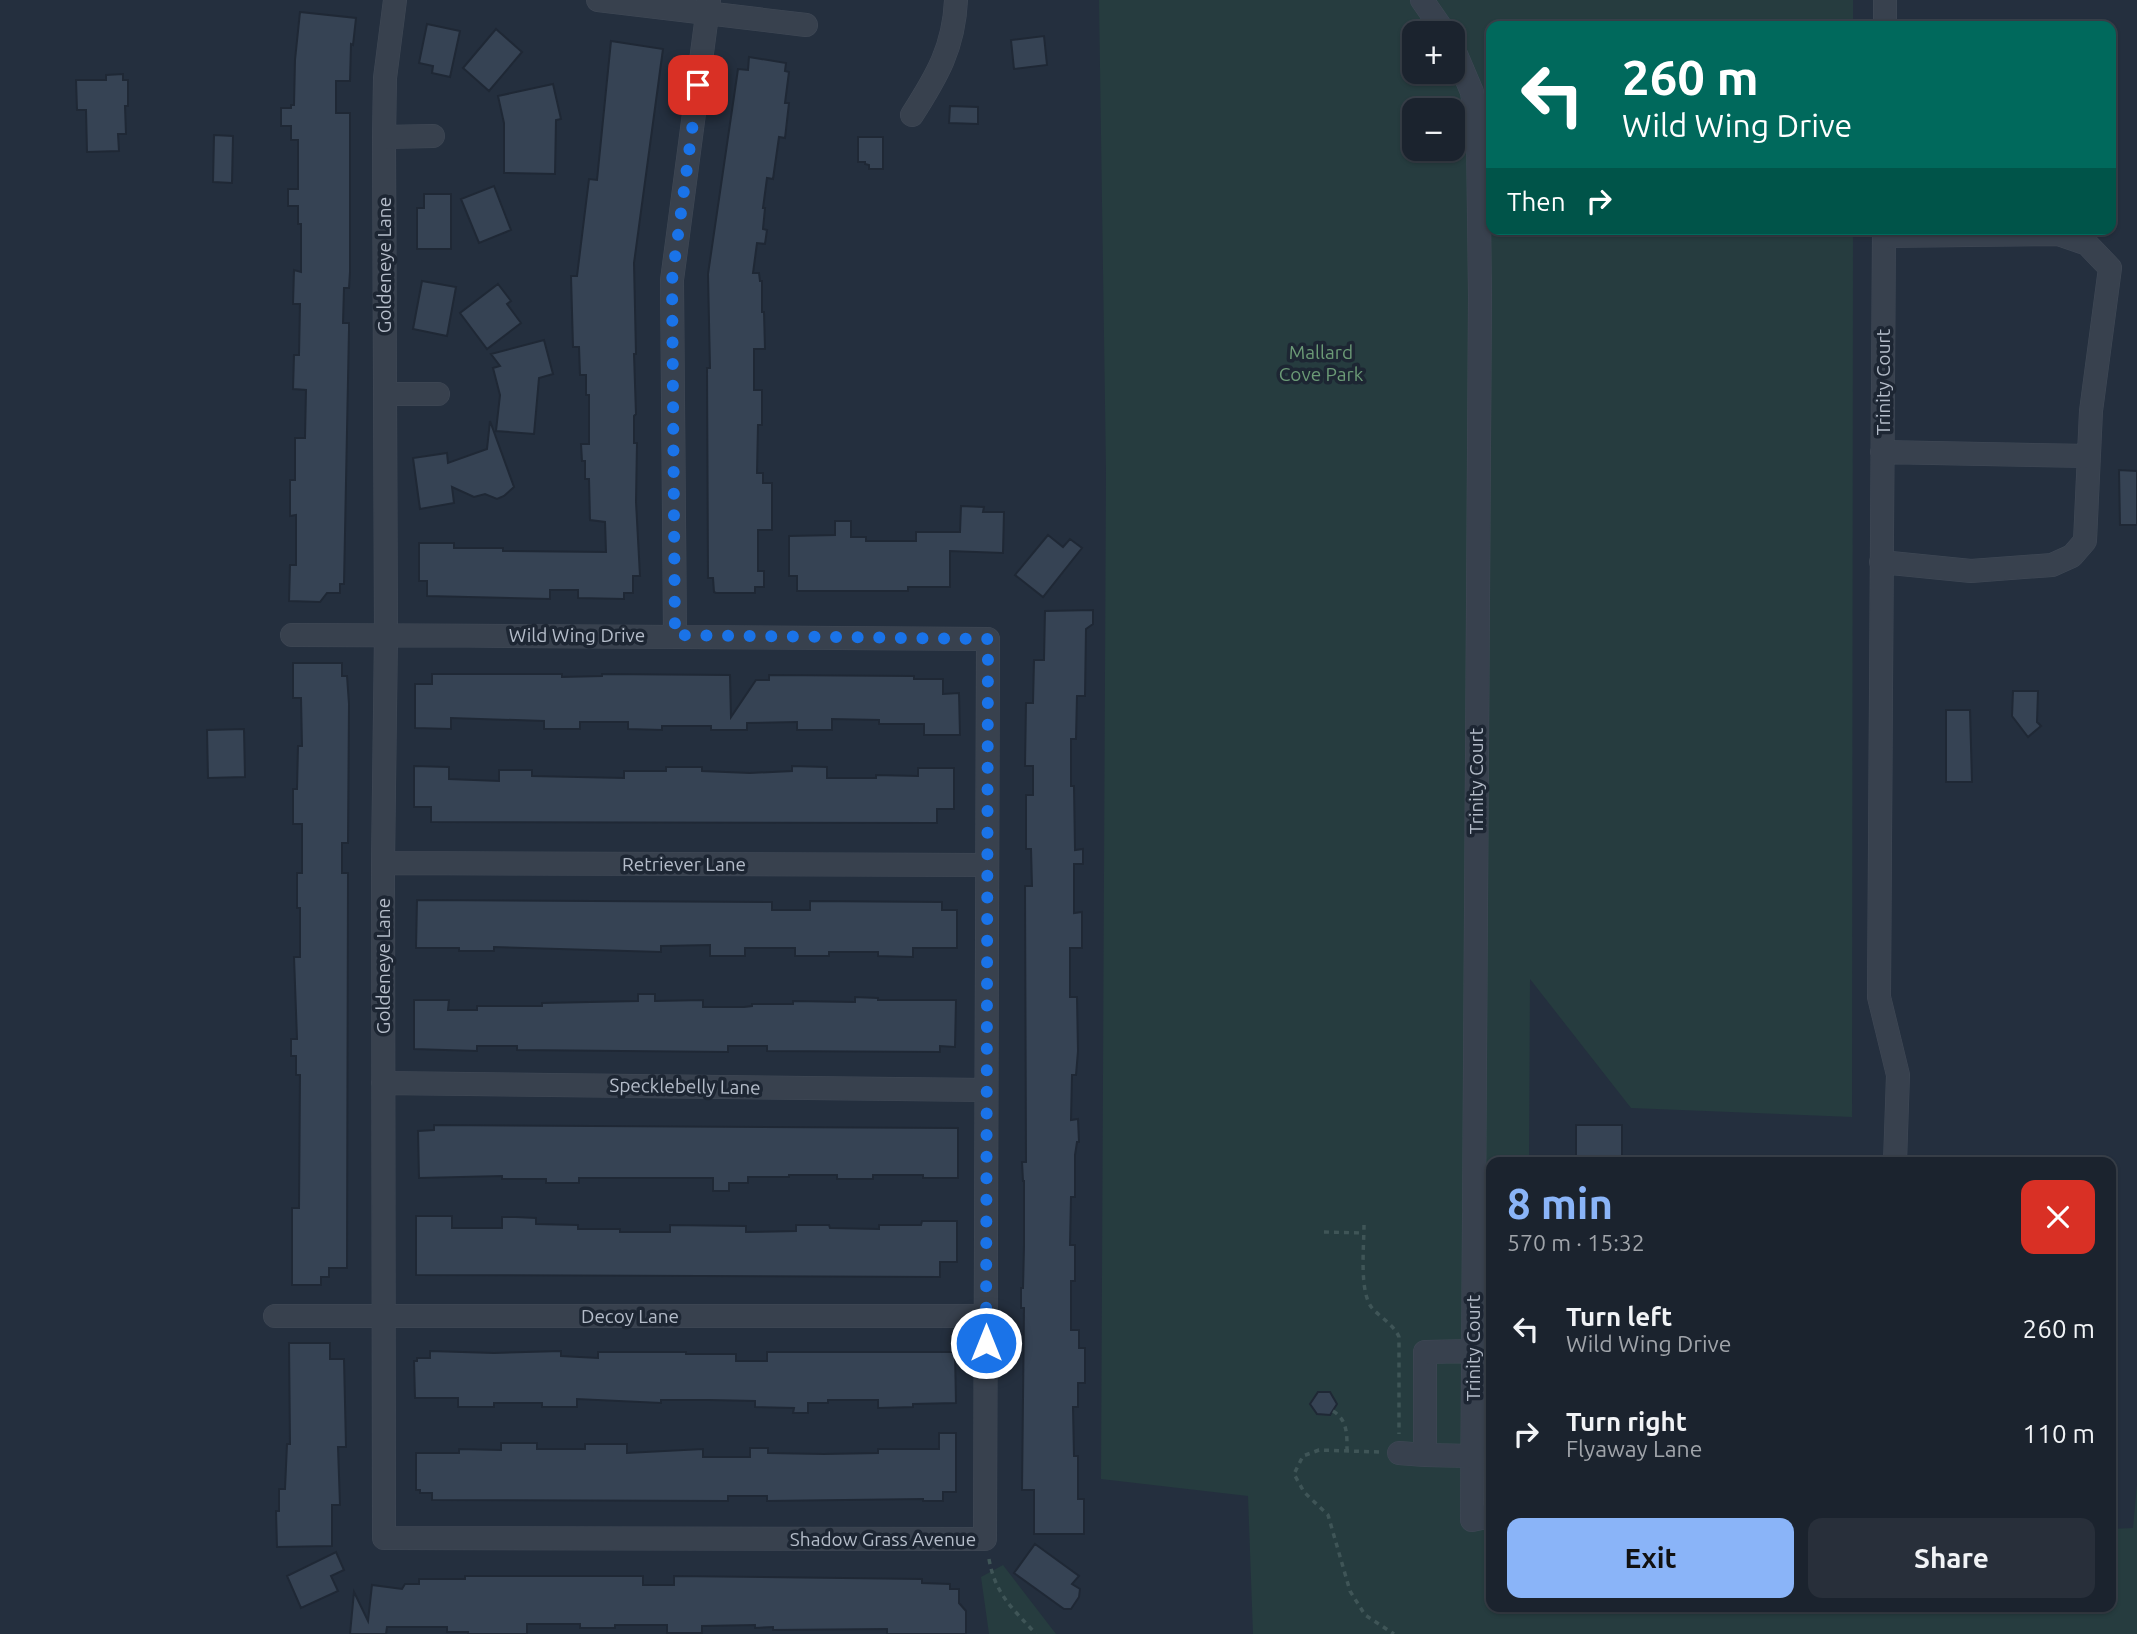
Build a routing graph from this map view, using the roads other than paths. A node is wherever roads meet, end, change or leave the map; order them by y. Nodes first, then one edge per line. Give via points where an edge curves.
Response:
1 (395, 0) edge
2 (598, 0) edge
3 (956, 0) edge
4 (1422, 0) edge
5 (1885, 0) edge
6 (708, 6) edge
7 (1437, 21) edge
8 (1885, 21) edge
9 (806, 25) dead end
10 (1465, 73) edge
11 (912, 115) dead end
12 (384, 136) junction
13 (433, 136) dead end
14 (1884, 235) edge
15 (2061, 235) edge
16 (385, 394) junction
17 (438, 394) dead end
18 (1882, 452) junction
19 (2089, 456) junction
20 (1881, 562) junction
21 (292, 635) dead end
22 (386, 635) junction
23 (675, 635) junction
24 (988, 639) joint
25 (383, 863) junction
26 (986, 865) junction
27 (383, 1083) junction
28 (986, 1090) junction
29 (1895, 1157) edge
30 (275, 1315) dead end
31 (382, 1315) junction
32 (986, 1315) junction
33 (1482, 1315) edge
34 (1473, 1351) junction
35 (1399, 1453) road end
36 (1424, 1455) junction
37 (1472, 1456) junction
38 (1481, 1518) edge
39 (384, 1538) joint

1 - 12 street, Goldeneye Lane via 385,78
2 - 6 street
3 - 11 street via 950,42 939,74
4 - 7 street
5 - 8 street
6 - 9 street
6 - 23 street via 672,280
10 - 33 street, Trinity Court via 1478,139
12 - 13 street
12 - 16 street, Goldeneye Lane
14 - 18 street, Trinity Court
15 - 19 street via 2087,244 2110,268
16 - 17 street
16 - 22 street, Goldeneye Lane
18 - 19 street
18 - 20 street, Trinity Court
19 - 20 street via 2085,541 2072,556 2052,565 1971,571
20 - 29 street, Trinity Court via 1879,998 1898,1075
21 - 22 street, Wild Wing Drive
22 - 23 street, Wild Wing Drive
22 - 25 street, Goldeneye Lane
23 - 24 street, Wild Wing Drive
24 - 26 street, Shadow Grass Avenue
25 - 26 street, Retriever Lane
25 - 27 street, Goldeneye Lane
26 - 28 street, Shadow Grass Avenue
27 - 28 street, Specklebelly Lane
27 - 31 street, Goldeneye Lane
28 - 32 street, Shadow Grass Avenue
30 - 31 street, Decoy Lane
31 - 32 street, Decoy Lane
31 - 39 street, Goldeneye Lane
32 - 39 street, Shadow Grass Avenue via 985,1539
33 - 34 street, Trinity Court
34 - 36 street via 1425,1352
34 - 37 street, Trinity Court
35 - 36 street
36 - 37 street
37 - 38 street, Trinity Court

